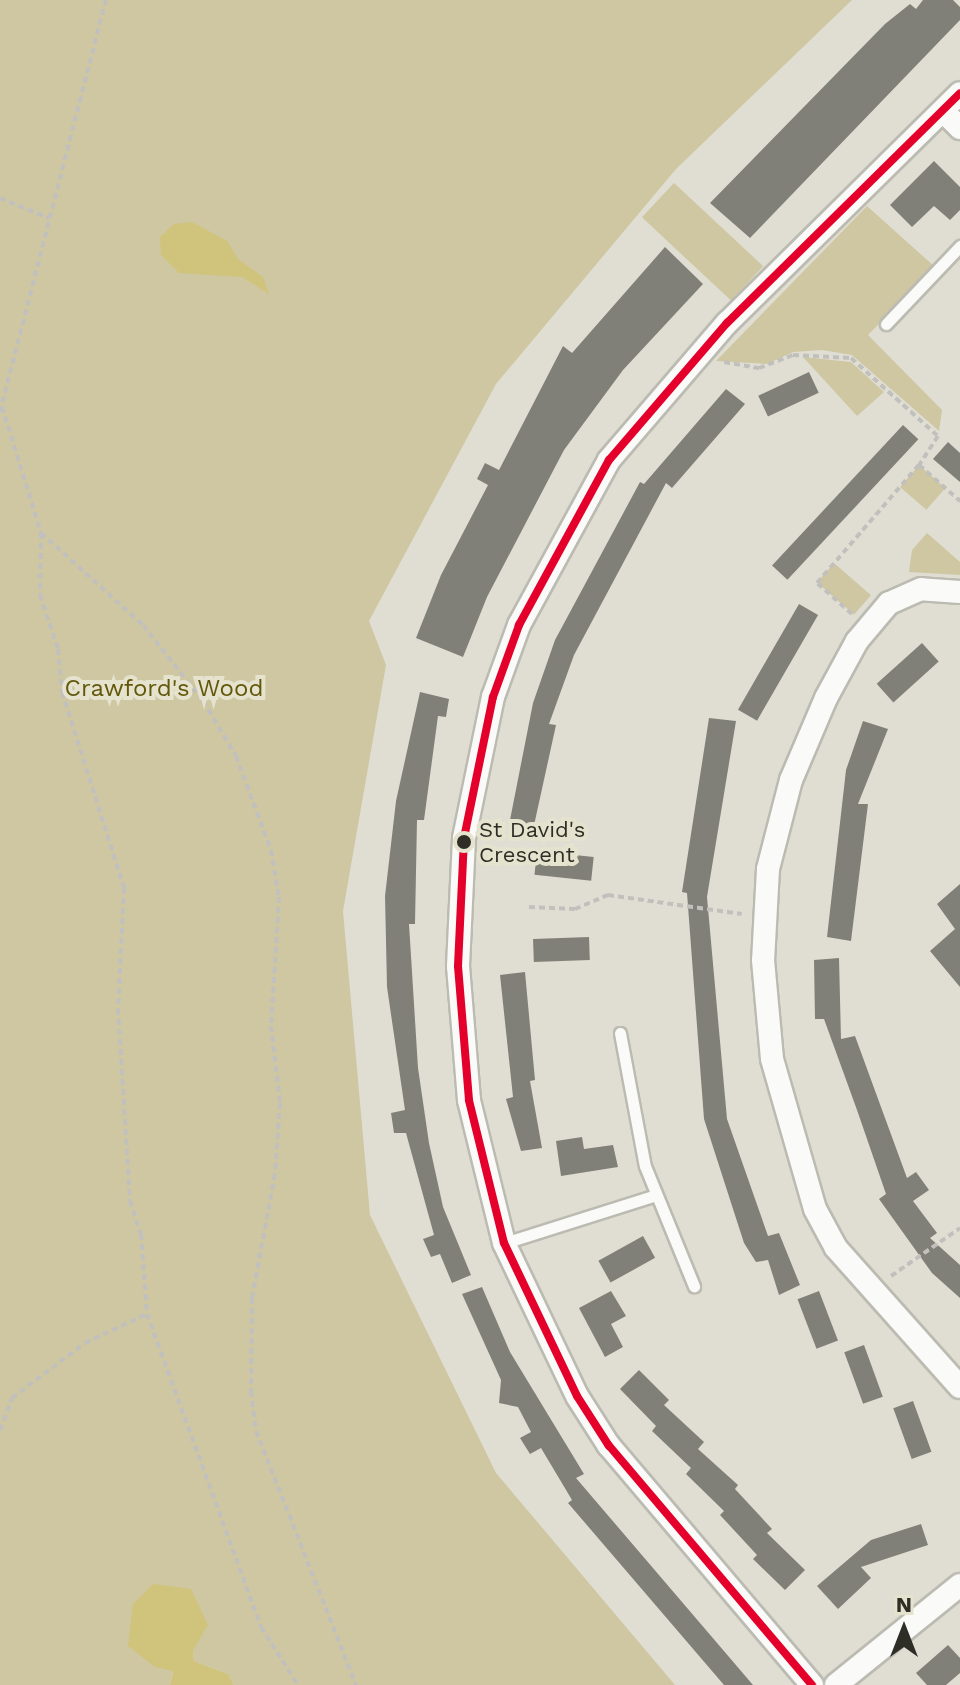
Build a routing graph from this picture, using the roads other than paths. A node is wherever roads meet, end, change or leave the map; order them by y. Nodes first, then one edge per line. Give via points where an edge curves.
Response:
1 (960, 93) edge
2 (943, 111) junction
3 (960, 128) edge
4 (960, 246) edge
5 (886, 324) dead end
6 (960, 592) edge
7 (620, 1033) dead end
8 (656, 1195) junction
9 (504, 1243) junction
10 (694, 1286) dead end
11 (960, 1387) edge
12 (960, 1585) edge
13 (812, 1685) edge
14 (836, 1685) edge

1 - 2 street
2 - 3 street
2 - 9 street via 694,358 609,460 519,625 478,760 458,907 461,1019 482,1171
4 - 5 lane
6 - 11 street via 921,589 889,603 826,698 791,780 768,869 763,960 772,1059 815,1209 836,1248
7 - 8 lane via 645,1166
8 - 9 lane
8 - 10 lane
9 - 13 street via 577,1396 609,1446
12 - 14 street

